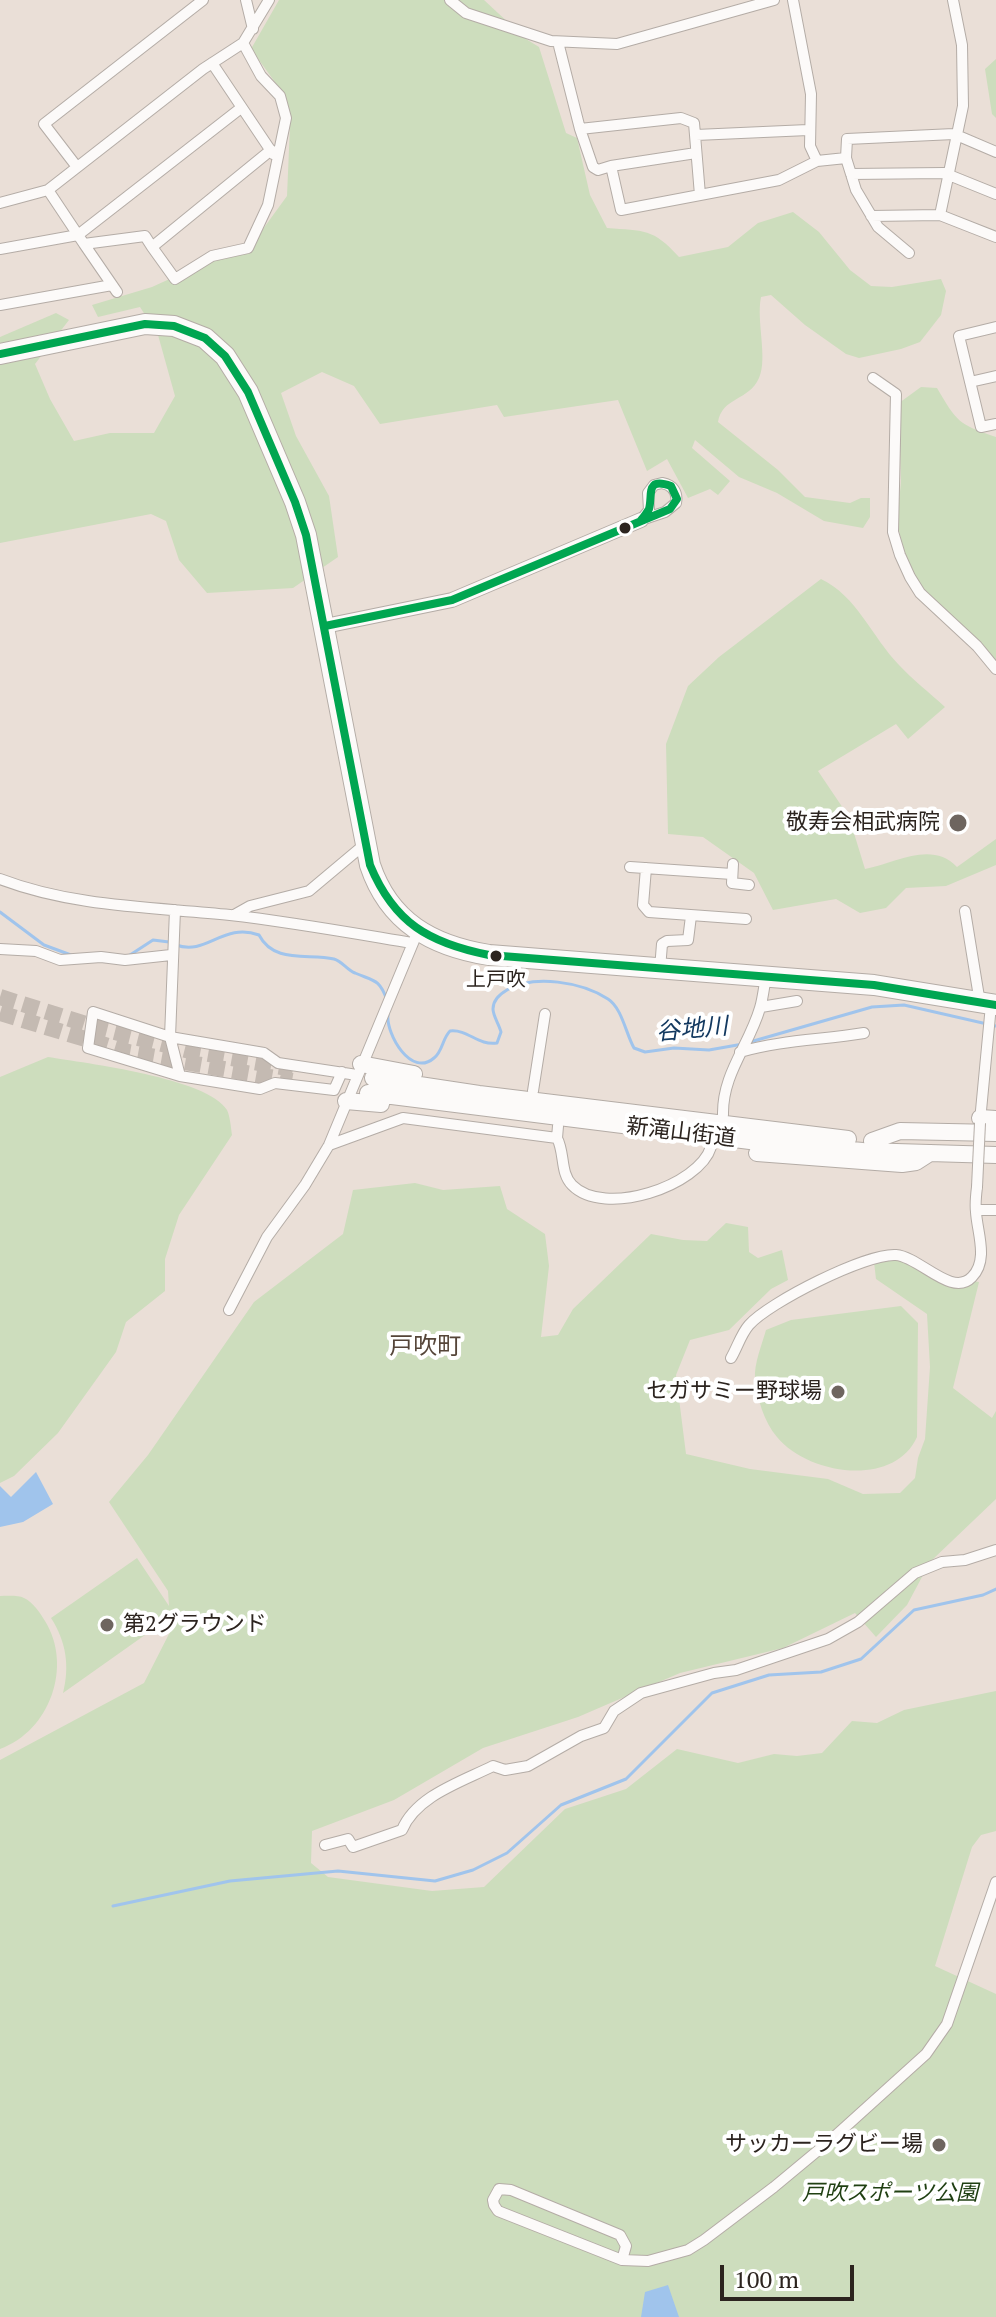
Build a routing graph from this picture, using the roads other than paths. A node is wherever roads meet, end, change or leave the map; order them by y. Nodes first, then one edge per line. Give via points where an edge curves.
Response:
1 (203, 0) edge
2 (246, 0) edge
3 (269, 0) edge
4 (450, 0) edge
5 (774, 0) edge
6 (793, 0) edge
7 (953, 0) edge
8 (733, 5) edge
9 (253, 29) junction
10 (558, 42) junction
11 (243, 43) junction
12 (212, 63) junction
13 (241, 108) junction
14 (580, 129) junction
15 (808, 130) junction
16 (696, 135) junction
17 (957, 136) junction
18 (271, 150) junction
19 (996, 152) edge
20 (696, 153) junction
21 (846, 158) junction
22 (278, 161) junction
23 (817, 161) junction
24 (611, 166) junction
25 (77, 167) junction
26 (851, 174) junction
27 (949, 174) junction
28 (48, 190) junction
29 (996, 194) edge
30 (700, 195) junction
31 (0, 203) edge
32 (940, 215) junction
33 (871, 216) junction
34 (996, 237) edge
35 (81, 240) junction
36 (152, 247) junction
37 (0, 249) edge
38 (909, 253) dead end
39 (0, 305) edge
40 (996, 327) edge
41 (0, 354) edge
42 (996, 376) edge
43 (873, 378) dead end
44 (970, 382) junction
45 (996, 424) edge
46 (641, 520) dead end
47 (325, 626) junction
48 (996, 669) edge
49 (365, 844) junction
50 (630, 867) dead end
51 (646, 868) junction
52 (0, 879) edge
53 (749, 885) dead end
54 (175, 910) junction
55 (965, 911) dead end
56 (234, 915) junction
57 (691, 916) junction
58 (746, 919) dead end
59 (415, 937) junction
60 (0, 949) edge
61 (171, 955) junction
62 (660, 969) junction
63 (766, 976) junction
64 (797, 1001) dead end
65 (761, 1007) junction
66 (989, 1007) edge
67 (545, 1014) dead end
68 (864, 1033) dead end
69 (170, 1037) junction
70 (741, 1050) junction
71 (342, 1072) junction
72 (180, 1076) junction
73 (365, 1078) junction
74 (533, 1091) junction
75 (346, 1101) junction
76 (723, 1115) junction
77 (985, 1120) edge
78 (558, 1132) junction
79 (996, 1133) edge
80 (798, 1135) junction
81 (872, 1141) junction
82 (996, 1144) edge
83 (329, 1145) junction
84 (711, 1147) junction
85 (932, 1153) junction
86 (996, 1155) edge
87 (976, 1210) junction
88 (996, 1210) edge
89 (229, 1310) dead end
90 (731, 1358) dead end
91 (996, 1550) edge
92 (325, 1845) dead end
93 (996, 1882) edge
94 (622, 2260) junction

1 - 25 street via 44,124
2 - 9 street
3 - 9 street
4 - 10 street via 466,13
5 - 8 street
6 - 15 street via 811,94
7 - 17 street via 962,45 963,106
8 - 10 street via 632,41
9 - 11 street
10 - 14 street
11 - 12 street
11 - 22 street via 261,76 280,96 286,118
12 - 13 street
12 - 25 street
13 - 18 street
13 - 35 street
14 - 16 street via 681,118 694,123
14 - 24 street via 593,167
15 - 16 street
15 - 23 street
16 - 20 street
17 - 19 street
17 - 21 street via 847,139
17 - 27 street
18 - 22 street
18 - 36 street
20 - 24 street
20 - 30 street
21 - 23 street
21 - 26 street
22 - 36 street via 264,216 248,248 212,256 175,279
23 - 30 street via 779,180
24 - 30 street via 621,210
25 - 28 street
26 - 27 street
26 - 33 street
27 - 29 street
27 - 32 street
28 - 31 street
28 - 35 street
32 - 33 street
32 - 34 street
33 - 38 street
35 - 36 street via 145,236
35 - 37 street
35 - 39 street via 114,288
40 - 44 street via 959,336
41 - 47 highway via 145,324 182,329 212,344 248,392 295,502
42 - 44 street
43 - 48 street via 896,394 893,532 900,555 920,593
44 - 45 street via 981,427
46 - 47 street via 452,600
47 - 49 highway
49 - 56 street via 309,891
49 - 59 highway via 381,891
50 - 51 street
51 - 53 street via 733,869 732,883
51 - 57 street via 646,911
52 - 54 street via 33,892
54 - 56 street
54 - 61 street
55 - 66 street
56 - 59 street
57 - 58 street
57 - 62 street via 688,940 662,944
59 - 62 highway via 489,955
59 - 73 street via 385,1009
60 - 61 street via 36,951 60,960
61 - 69 street
62 - 63 highway
63 - 65 street
63 - 66 highway via 874,985
64 - 65 street
65 - 70 street
66 - 77 street
67 - 74 street
68 - 70 street
69 - 71 street
69 - 72 street
69 - 72 street via 93,1012 88,1048
70 - 76 street via 727,1081
71 - 72 street via 334,1090 275,1083 260,1089
71 - 73 street
73 - 74 main road
73 - 75 street
73 - 80 main road, 新滝山街道
73 - 85 main road, 新滝山街道 via 766,1143
74 - 76 main road
75 - 78 main road
75 - 83 street
76 - 80 main road via 773,1122
77 - 87 street, bridge
78 - 83 street via 403,1118
78 - 84 main road
78 - 84 street via 570,1184 612,1200 664,1188 708,1158
79 - 81 main road via 900,1131
80 - 81 main road, 新滝山街道
81 - 82 main road, 新滝山街道
83 - 89 street via 267,1237
84 - 85 main road via 902,1164
85 - 86 main road, 新滝山街道
87 - 88 street
87 - 90 street via 980,1263 965,1282 945,1281 921,1263 896,1255 848,1267 772,1307 748,1326
91 - 92 street via 927,1567 858,1622 805,1649 641,1693 614,1711 604,1728 528,1766 493,1766 437,1793 404,1820 402,1830 353,1847 348,1839
93 - 94 street via 947,2024 926,2054 810,2158 704,2240 648,2261
94 - 94 street via 626,2246 620,2235 511,2190 495,2194 498,2211

